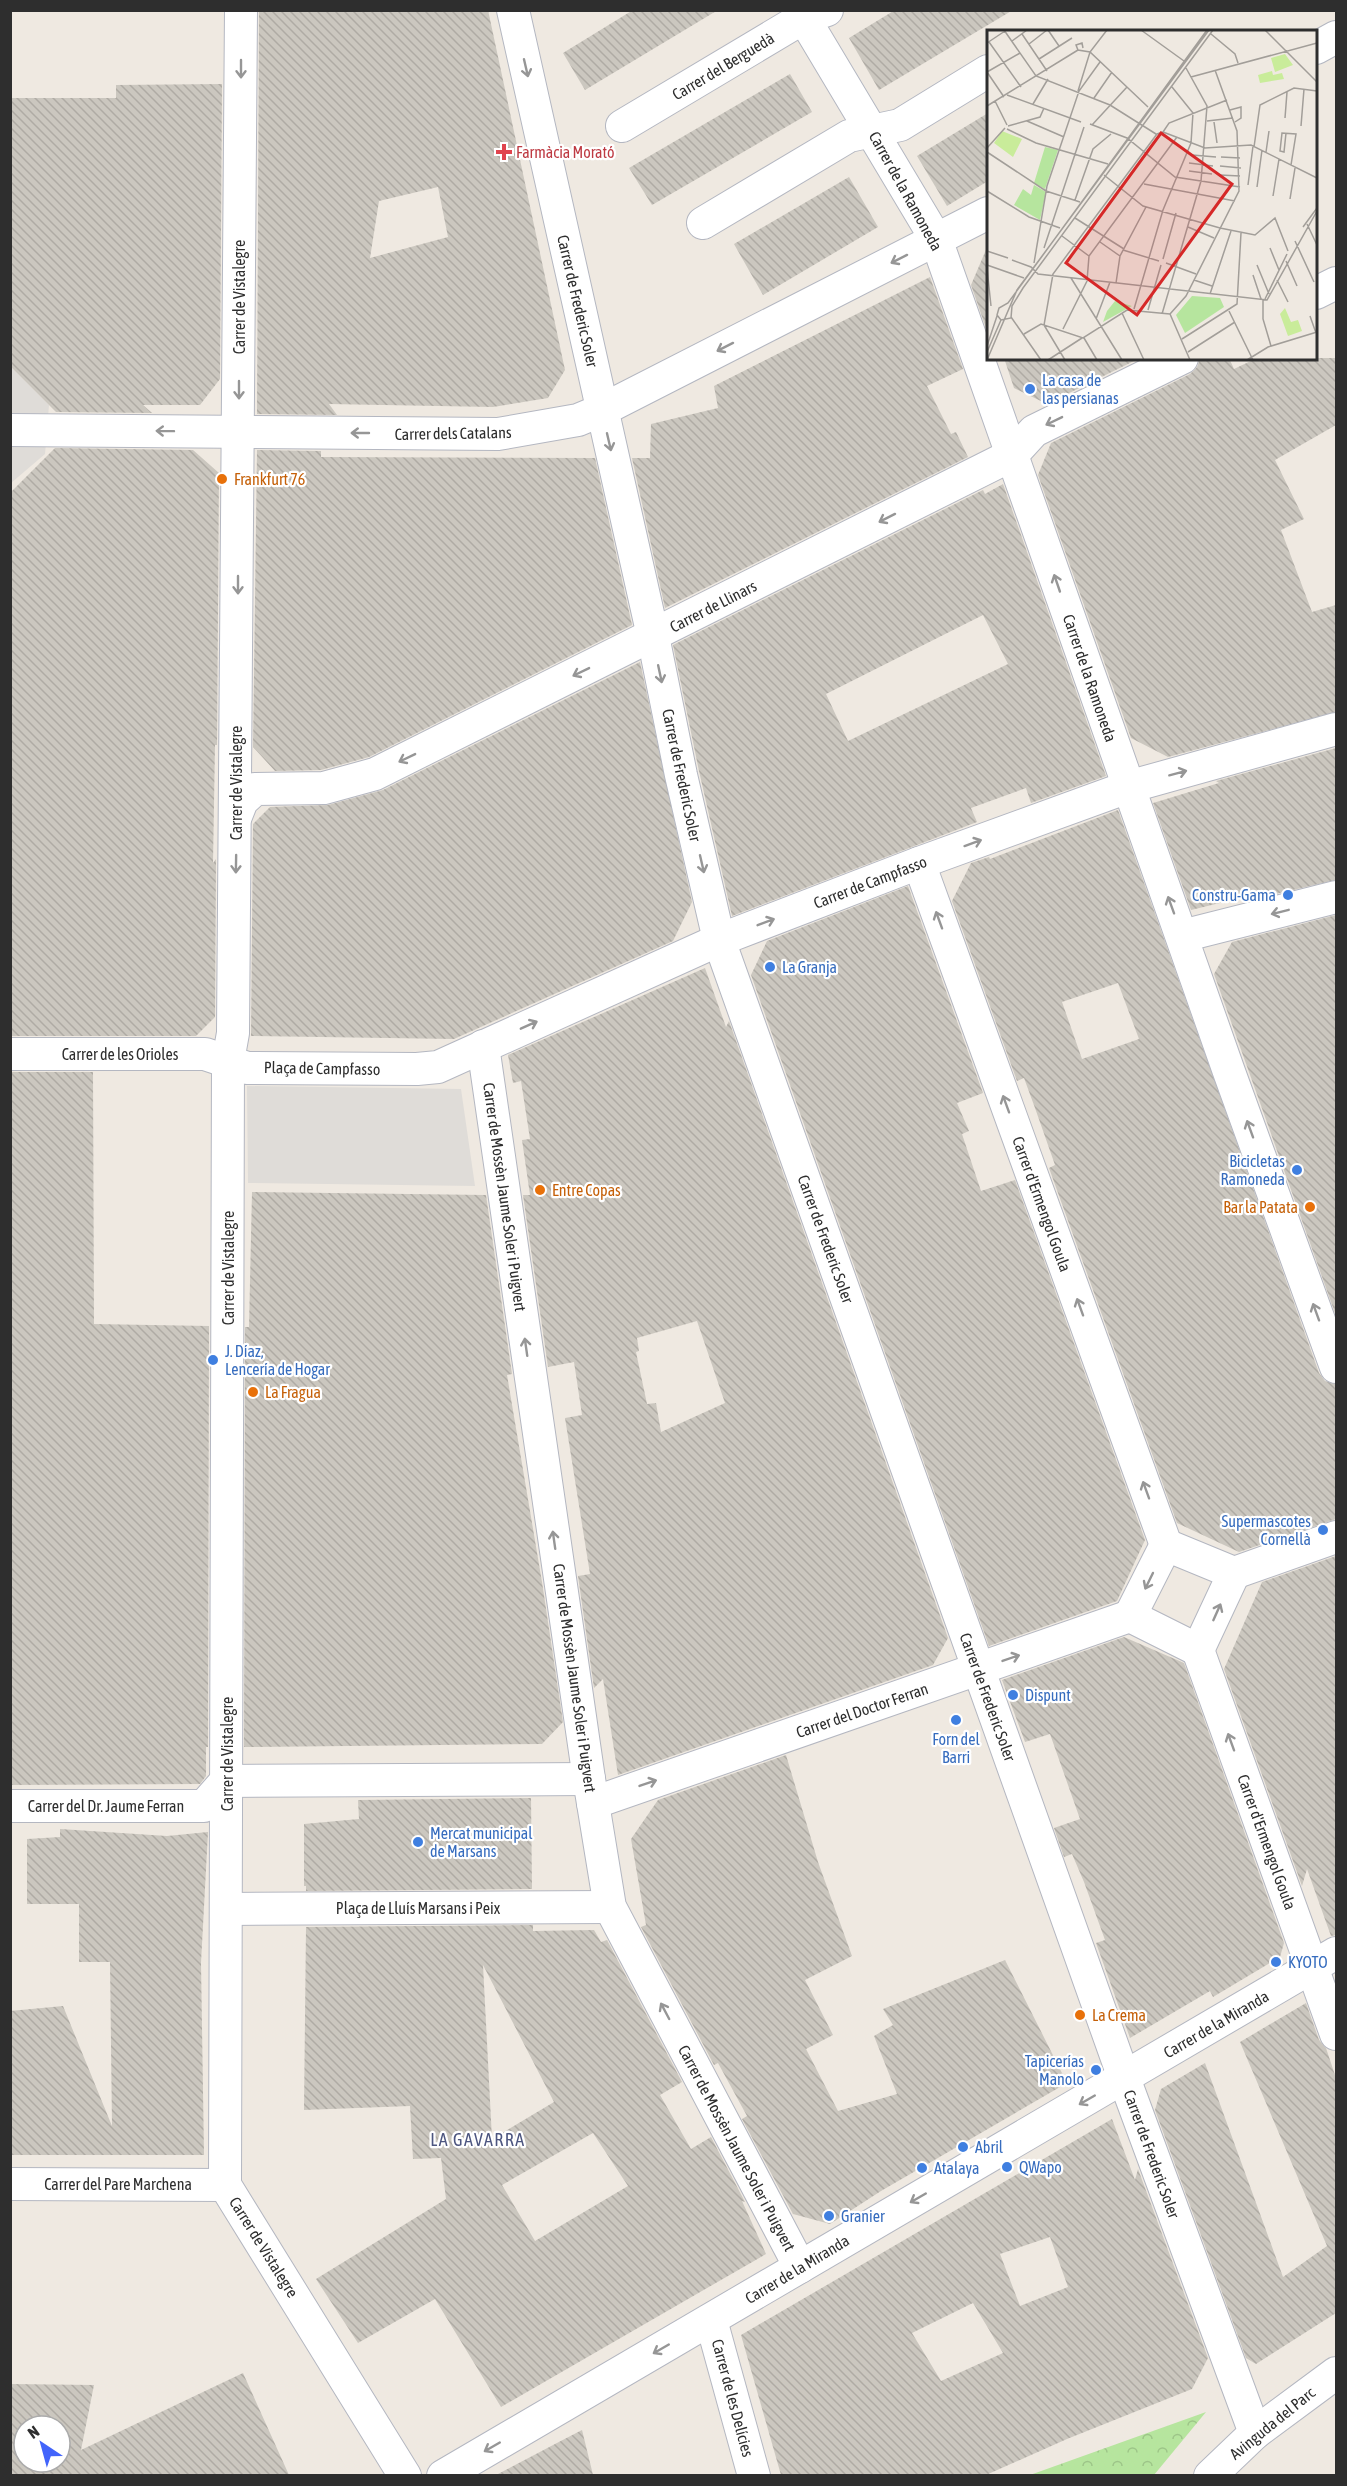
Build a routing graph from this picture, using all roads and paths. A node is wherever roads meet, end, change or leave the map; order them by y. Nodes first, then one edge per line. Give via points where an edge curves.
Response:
1 (241, 10) edge
2 (513, 10) edge
3 (810, 13) edge
4 (1336, 37) edge
5 (1317, 47) edge
6 (987, 72) edge
7 (622, 126) dead end
8 (873, 132) junction
9 (987, 214) edge
10 (703, 223) dead end
11 (936, 239) junction
12 (1336, 283) edge
13 (1317, 292) edge
14 (1178, 360) edge
15 (602, 410) junction
16 (10, 430) edge
17 (239, 432) junction
18 (1012, 455) junction
19 (652, 636) junction
20 (1336, 729) edge
21 (1128, 787) junction
22 (236, 816) junction
23 (918, 863) junction
24 (1336, 897) edge
25 (1182, 936) junction
26 (720, 940) junction
27 (483, 1046) junction
28 (10, 1054) edge
29 (228, 1060) junction
30 (417, 1069) joint
31 (1336, 1367) edge
32 (1336, 1537) edge
33 (1166, 1545) junction
34 (1234, 1573) junction
35 (1130, 1616) junction
36 (1198, 1650) junction
37 (978, 1670) junction
38 (226, 1781) junction
39 (591, 1791) junction
40 (10, 1806) edge
41 (610, 1907) junction
42 (226, 1909) junction
43 (1324, 1960) edge
44 (1336, 2034) edge
45 (1124, 2078) junction
46 (10, 2184) edge
47 (225, 2185) junction
48 (800, 2267) junction
49 (711, 2320) junction
50 (1336, 2373) edge
51 (1255, 2433) junction
52 (405, 2475) edge
53 (443, 2475) edge
54 (754, 2475) edge
55 (1210, 2475) edge

1 -> 17 street, Carrer de Vistalegre
2 -> 15 street, Carrer de Frederic Soler
3 - 7 street, Carrer del Berguedà
3 - 8 street, Carrer de la Ramoneda
4 - 5 street
6 - 8 street via 900,125
8 - 10 street via 849,136
8 - 11 street, Carrer de la Ramoneda
9 - 11 street, Carrer dels Catalans
11 -> 15 street, Carrer dels Catalans
11 - 18 street, Carrer de la Ramoneda
12 - 13 street
14 -> 18 street, Carrer de Llinars via 1034,431
15 -> 17 street, Carrer dels Catalans via 578,420 498,434
15 -> 19 street, Carrer de Frederic Soler
17 -> 16 street, Carrer dels Catalans
17 -> 22 street, Carrer de Vistalegre
18 -> 19 street, Carrer de Llinars
21 -> 18 street, Carrer de la Ramoneda
19 -> 22 street, Carrer de Llinars via 375,774 324,788 255,789 242,801
19 -> 26 street, Carrer de Frederic Soler
21 -> 20 street, Carrer de Campfasso
23 -> 21 street, Carrer de Campfasso
25 -> 21 street, Carrer de la Ramoneda
22 -> 29 street, Carrer de Vistalegre via 233,1033
26 -> 23 street, Carrer de Campfasso
33 -> 23 street, Carrer d'Ermengol Goula
24 -> 25 street
31 -> 25 street, Carrer de la Ramoneda
27 -> 26 street, Carrer de Campfasso
26 - 37 street, Carrer de Frederic Soler
27 - 30 street, Carrer de Campfasso via 438,1067
39 -> 27 street, Carrer de Mossèn Jaume Soler i Puigvert
28 - 29 street, Carrer de les Orioles via 205,1054
29 - 30 street, Plaça de Campfasso via 247,1068
29 - 38 street, Carrer de Vistalegre
32 - 34 street
33 - 34 street
33 -> 35 street
36 -> 34 street
35 - 36 street
37 -> 35 street, Carrer del Doctor Ferran
43 -> 36 street, Carrer d'Ermengol Goula
39 -> 37 street, Carrer del Doctor Ferran
37 - 45 street, Carrer de Frederic Soler
38 - 39 street
38 - 40 street, Carrer del Dr. Jaume Ferran via 204,1806
38 - 42 street, Carrer de Vistalegre
39 - 41 street, Carrer de Mossèn Jaume Soler i Puigvert
41 - 42 street, Plaça de Lluís Marsans i Peix
48 -> 41 street, Carrer de Mossèn Jaume Soler i Puigvert
42 - 47 street, Carrer de Vistalegre
43 - 44 street, Carrer d'Ermengol Goula
43 - 45 street, Carrer de la Miranda
45 -> 48 street, Carrer de la Miranda
45 - 51 street, Carrer de Frederic Soler
46 - 47 street, Carrer del Pare Marchena
47 - 52 street, Carrer de Vistalegre
48 - 49 street, Carrer de la Miranda
49 -> 53 street, Carrer de la Miranda
49 - 54 street, Carrer de les Delícies
50 - 51 street, Avinguda del Parc
51 - 55 street, Avinguda del Parc

